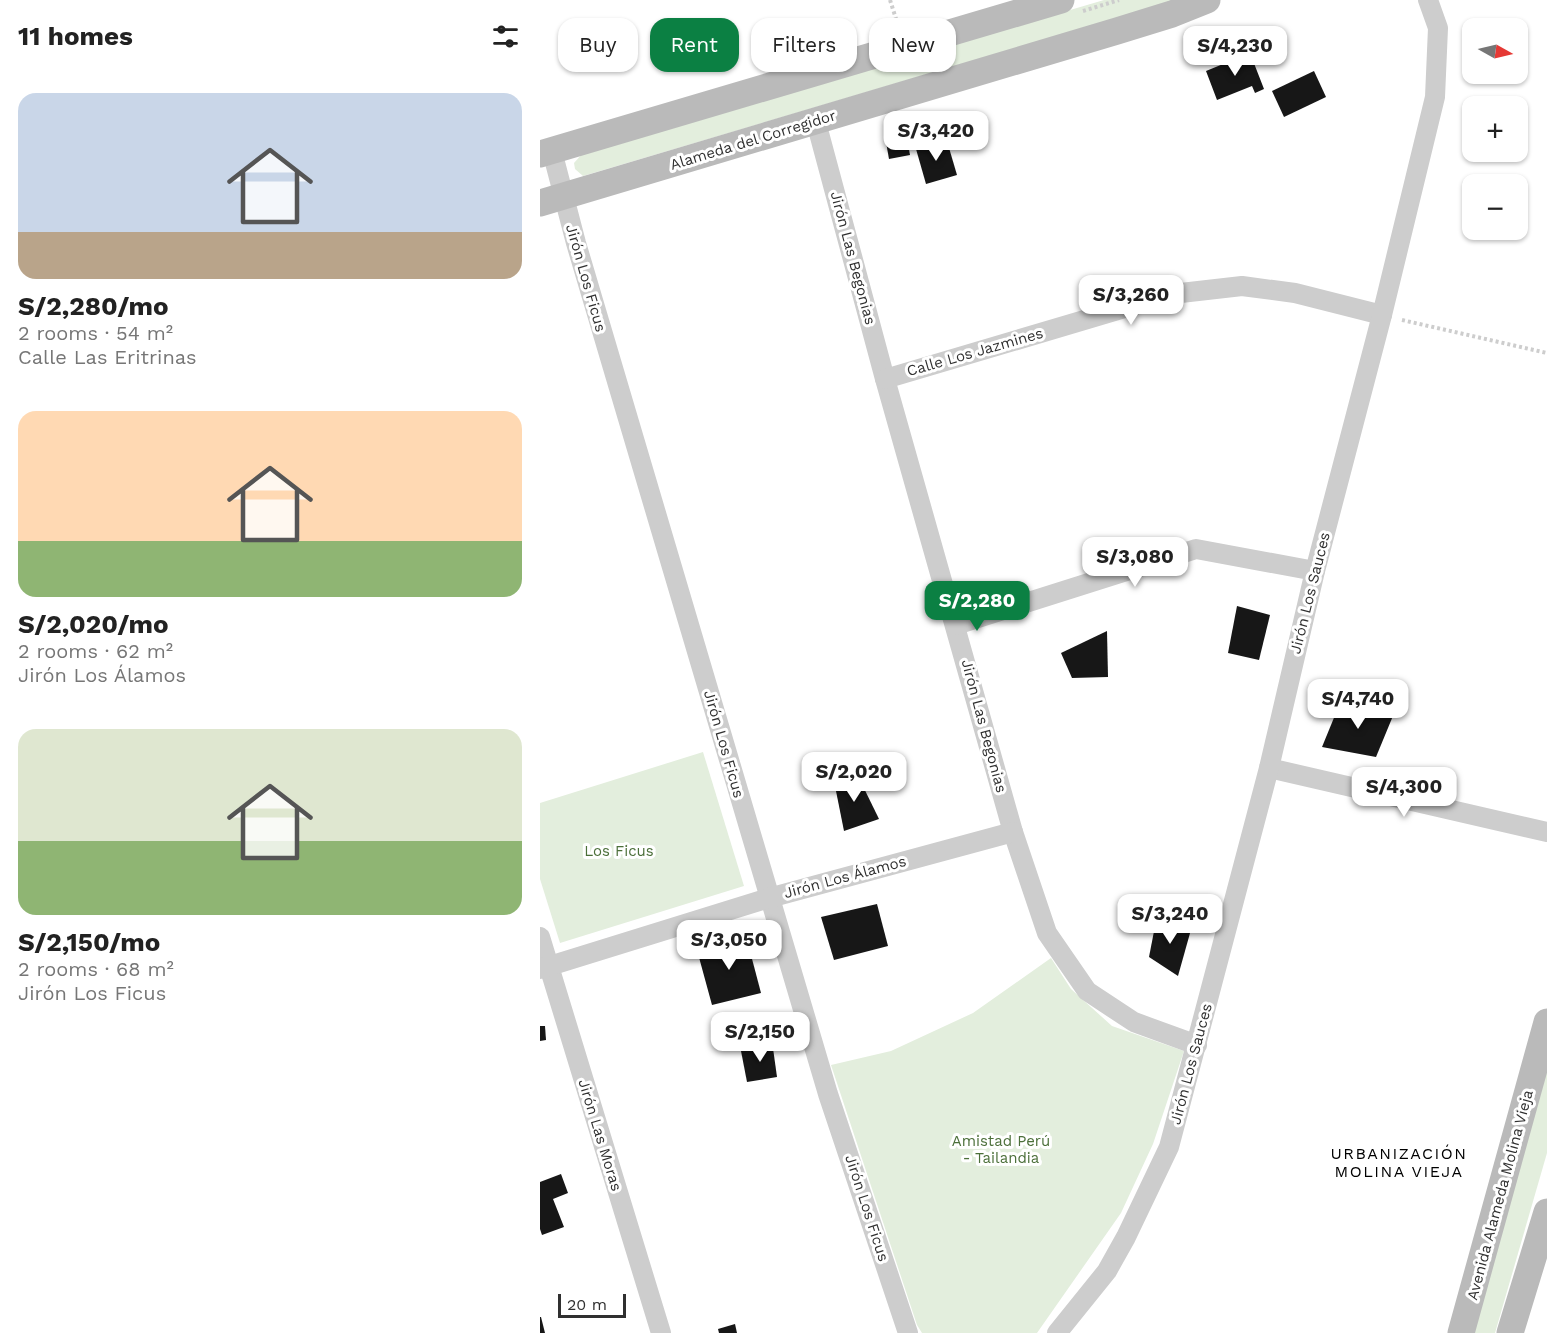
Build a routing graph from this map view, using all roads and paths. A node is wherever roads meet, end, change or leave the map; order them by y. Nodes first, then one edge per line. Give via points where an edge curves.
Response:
1 (1061, 0) edge
2 (1207, 0) edge
3 (1428, 0) edge
4 (816, 122) junction
5 (546, 152) edge
6 (552, 200) edge
7 (1382, 315) junction
8 (1547, 353) edge
9 (885, 379) junction
10 (1315, 571) junction
11 (956, 625) junction
12 (1269, 768) junction
13 (1013, 832) junction
14 (1547, 832) edge
15 (769, 898) junction
16 (540, 937) edge
17 (544, 968) edge
18 (1547, 1022) edge
19 (1197, 1045) junction
20 (1545, 1228) edge
21 (661, 1333) edge
22 (908, 1333) edge
23 (1057, 1333) edge
24 (1461, 1333) edge
25 (1510, 1333) edge

1 - 5 main road
2 - 4 main road, Alameda del Corregidor via 1150,21
3 - 7 street, Jirón Los Sauces via 1438,28 1435,97
4 - 6 main road, Alameda del Corregidor
4 - 9 street, Jirón Las Begonias
5 - 6 street, Jirón Los Ficus
6 - 15 street, Jirón Los Ficus
7 - 8 path
7 - 9 street, Calle Los Jazmines via 1295,293 1242,286 1172,294
7 - 10 street, Jirón Los Sauces
9 - 11 street, Jirón Las Begonias
10 - 11 street via 1196,549
10 - 12 street, Jirón Los Sauces
11 - 13 street, Jirón Las Begonias
12 - 14 street
12 - 19 street, Jirón Los Sauces
13 - 15 street, Jirón Los Álamos
13 - 19 street, Jirón Las Begonias via 1047,933 1086,991 1134,1022
15 - 17 street, Jirón Los Álamos
15 - 22 street, Jirón Los Ficus via 828,1094
16 - 17 street, Jirón Las Moras
17 - 21 street, Jirón Las Moras
18 - 24 main road, Avenida Alameda Molina Vieja
19 - 23 street, Jirón Los Sauces via 1168,1147 1126,1237 1107,1271
20 - 25 main road

